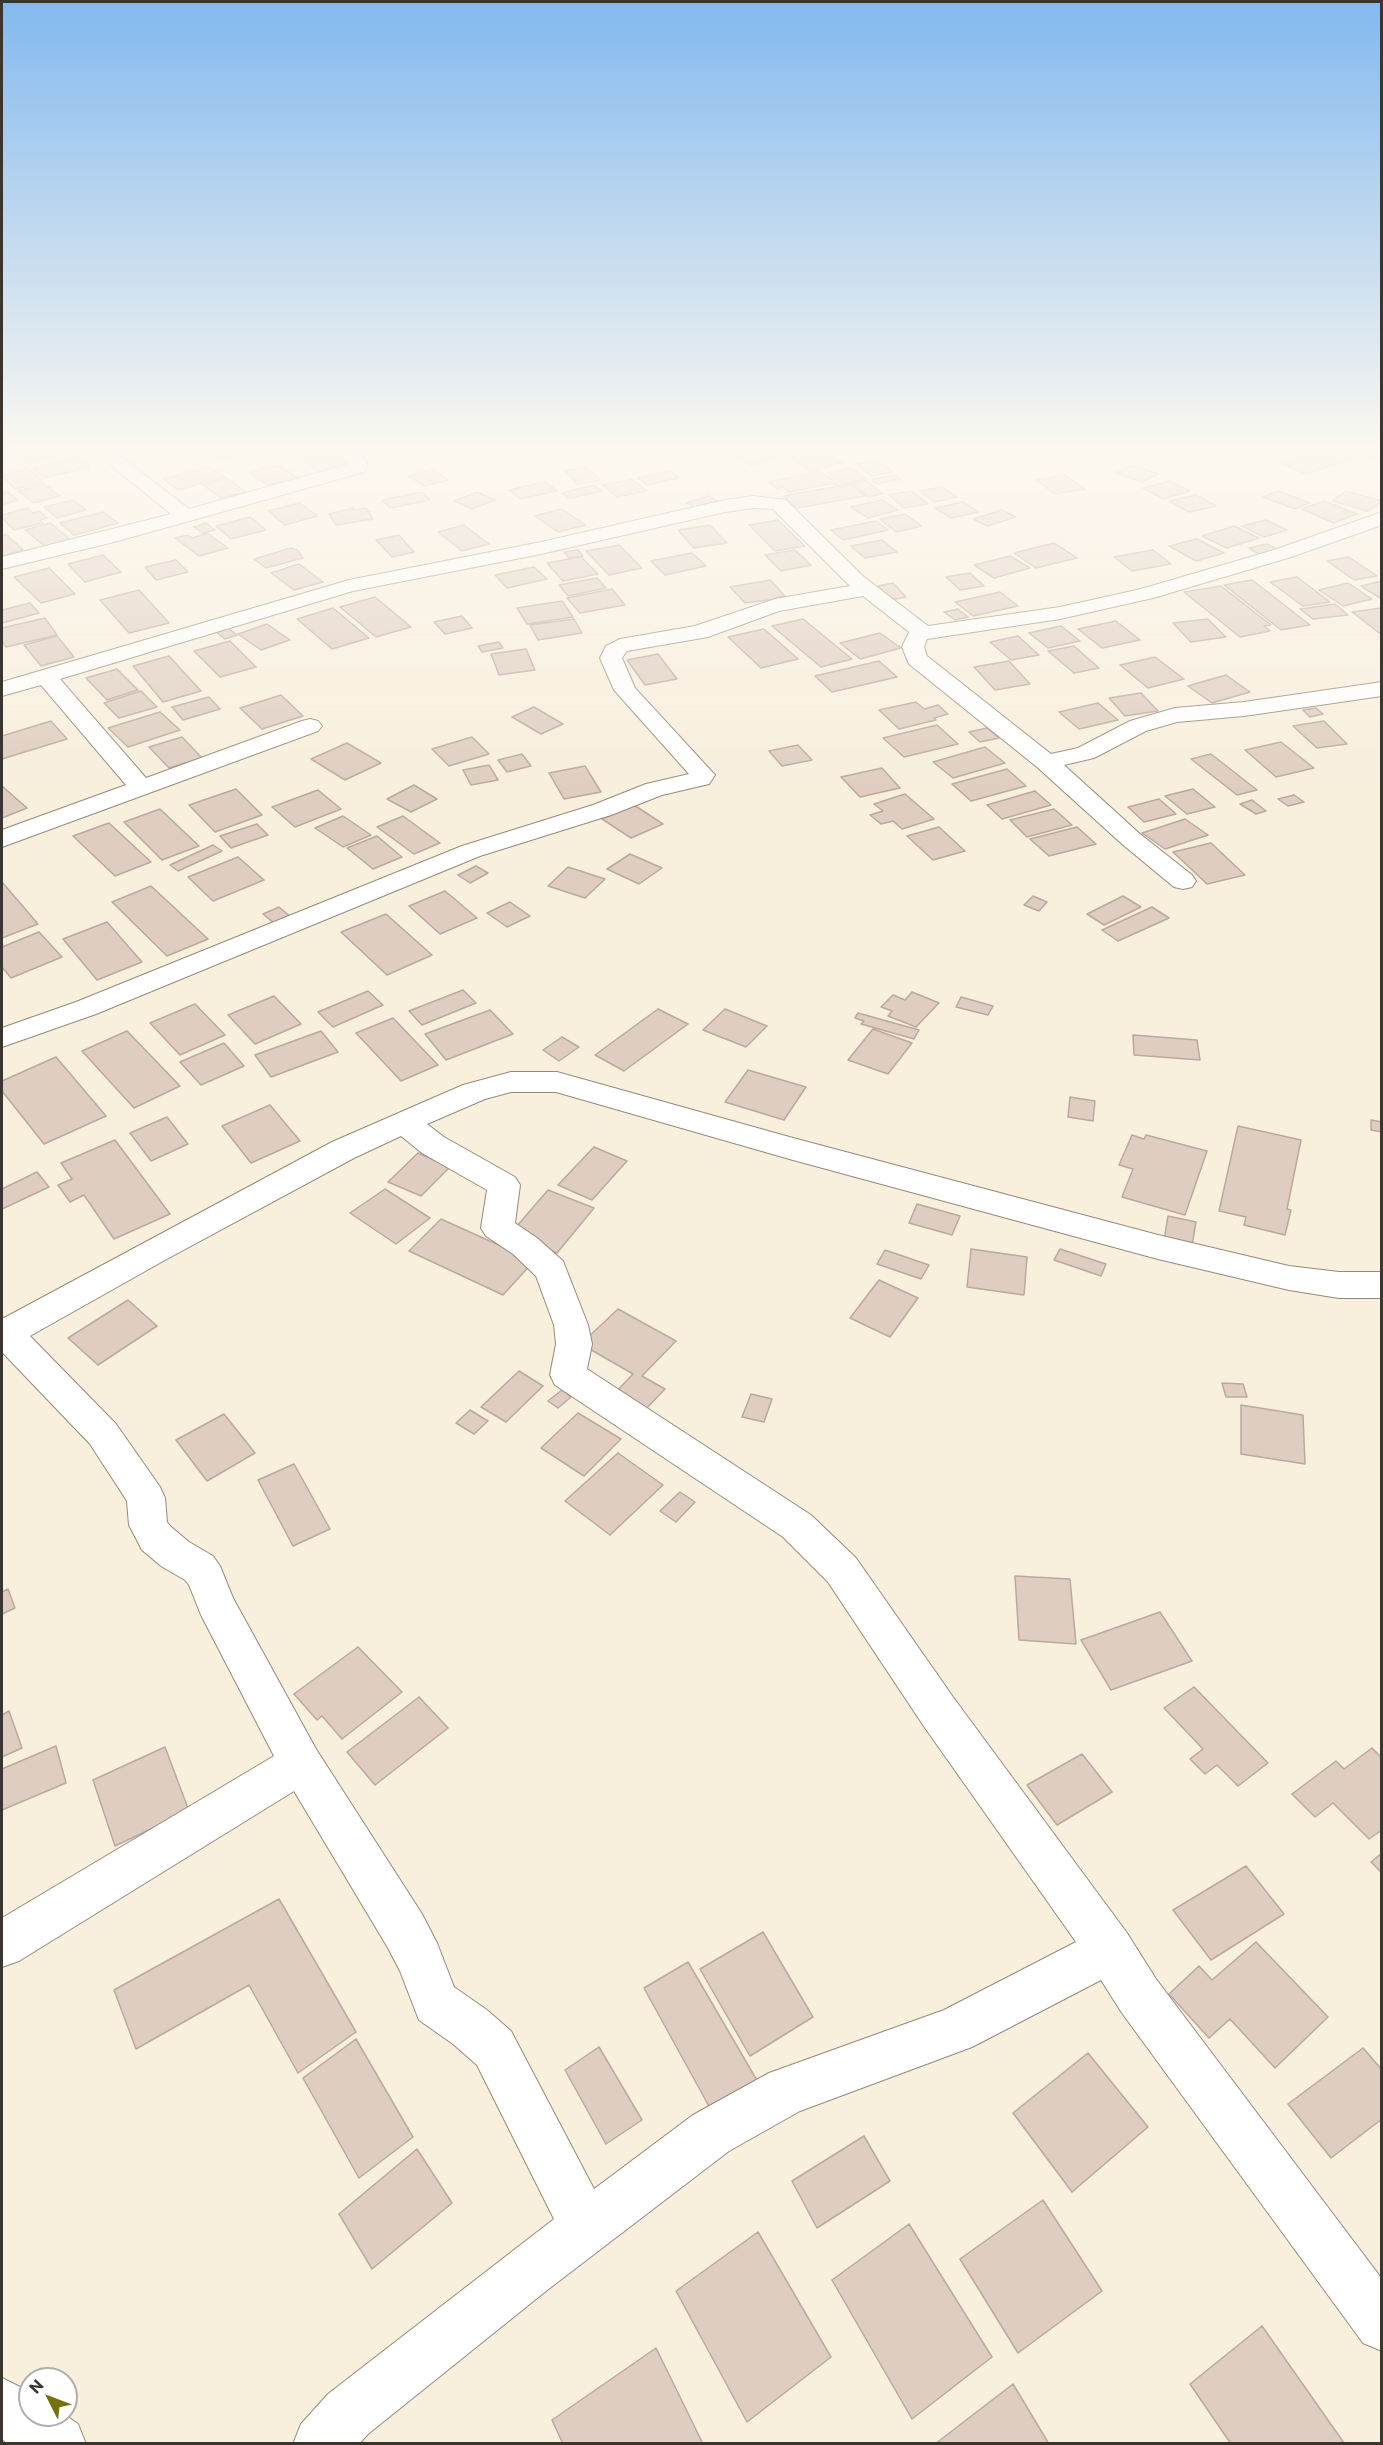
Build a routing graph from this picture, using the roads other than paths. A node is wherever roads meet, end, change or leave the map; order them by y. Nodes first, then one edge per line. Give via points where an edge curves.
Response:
1 (469, 561) edge
2 (839, 561) edge
3 (1257, 561) edge
4 (869, 590) junction
5 (924, 633) junction
6 (46, 677) junction
7 (2, 689) edge
8 (1382, 689) edge
9 (310, 726) dead end
10 (1046, 762) junction
11 (142, 788) junction
12 (2, 839) edge
13 (1183, 881) dead end
14 (2, 1038) edge
15 (404, 1122) junction
16 (1382, 1285) edge
17 (3, 1332) edge
18 (302, 1763) junction
19 (2, 1944) edge
20 (1110, 1950) junction
21 (586, 2228) junction
22 (1382, 2324) edge
23 (2, 2406) edge
24 (58, 2444) edge
25 (321, 2444) edge

1 - 6 street via 349,586
2 - 4 street
3 - 5 street via 1146,594 1060,613
4 - 5 street
4 - 14 street via 775,605 700,632 620,646 614,651 611,658 625,690 703,775 700,779 655,789 471,851 86,1008
5 - 10 street via 919,633 913,647 917,659
6 - 7 street
6 - 11 street
8 - 10 street via 1175,715 1138,726 1086,753
9 - 11 street
10 - 13 street
11 - 12 street
15 - 16 street via 474,1092 511,1082 557,1082 1158,1247 1289,1278 1339,1285
15 - 17 street via 333,1155
15 - 20 street via 433,1145 504,1185 498,1228 551,1270 571,1325 574,1344 568,1375 796,1526 842,1570
17 - 18 street via 103,1434 146,1498 148,1526 156,1538 199,1568 206,1578 215,1603
18 - 19 street
18 - 21 street via 405,1931 436,2002 494,2048
20 - 21 street via 955,2030 787,2091 711,2133
20 - 22 street via 1139,1996
21 - 25 street via 357,2407
23 - 24 street

